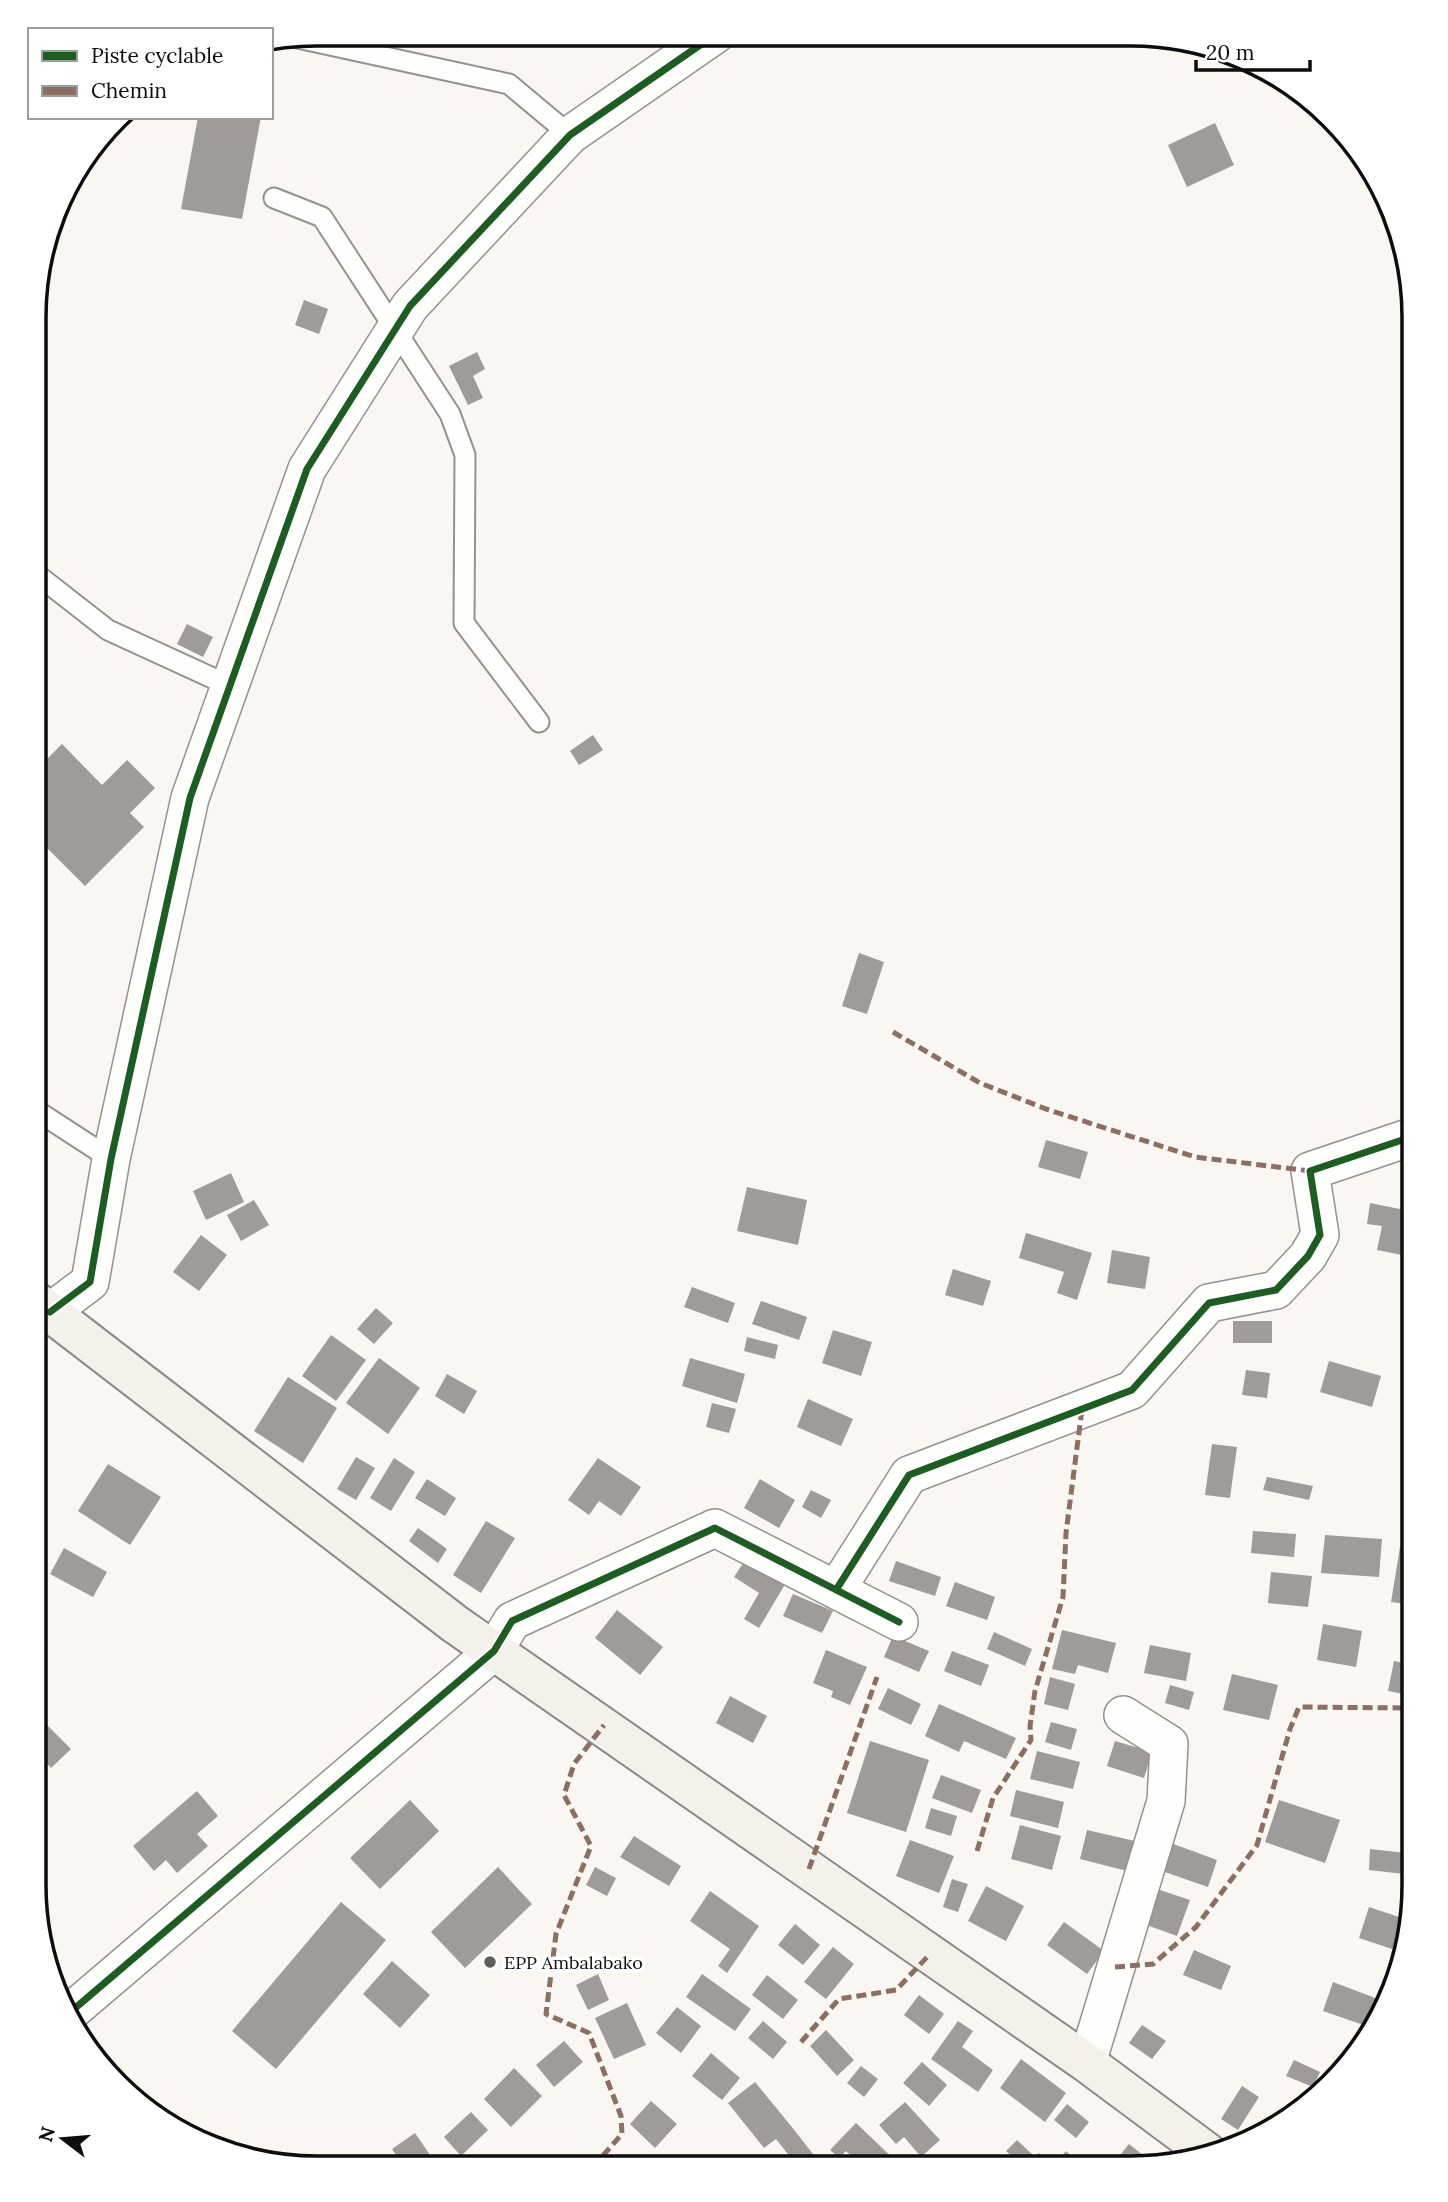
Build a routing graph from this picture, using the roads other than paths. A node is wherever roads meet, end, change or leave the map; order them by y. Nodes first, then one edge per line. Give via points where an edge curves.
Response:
1 (334, 46) edge
2 (699, 46) edge
3 (570, 135) junction
4 (274, 198) dead end
5 (397, 328) junction
6 (45, 581) edge
7 (230, 686) junction
8 (539, 722) dead end
9 (45, 1116) edge
10 (1402, 1140) edge
11 (111, 1159) junction
12 (45, 1304) edge
13 (45, 1308) edge
14 (835, 1590) junction
15 (899, 1622) dead end
16 (494, 1651) junction
17 (1123, 1715) dead end
18 (75, 2008) edge
19 (1087, 2063) junction
20 (1200, 2147) edge

1 - 3 lane via 509,84
2 - 3 street
3 - 5 street via 410,306
4 - 5 lane via 322,217
5 - 7 street via 307,469
5 - 8 lane via 450,414 466,455 464,623
6 - 7 lane via 108,629
7 - 11 street via 190,798
9 - 11 lane
10 - 14 street via 1310,1171 1320,1235 1308,1256 1276,1290 1209,1303 1132,1390 909,1475
11 - 12 street via 90,1282
13 - 16 main road
14 - 15 street
14 - 16 street via 715,1528 512,1621
16 - 18 street
16 - 19 main road
17 - 19 street via 1169,1744 1166,1801
19 - 20 main road

